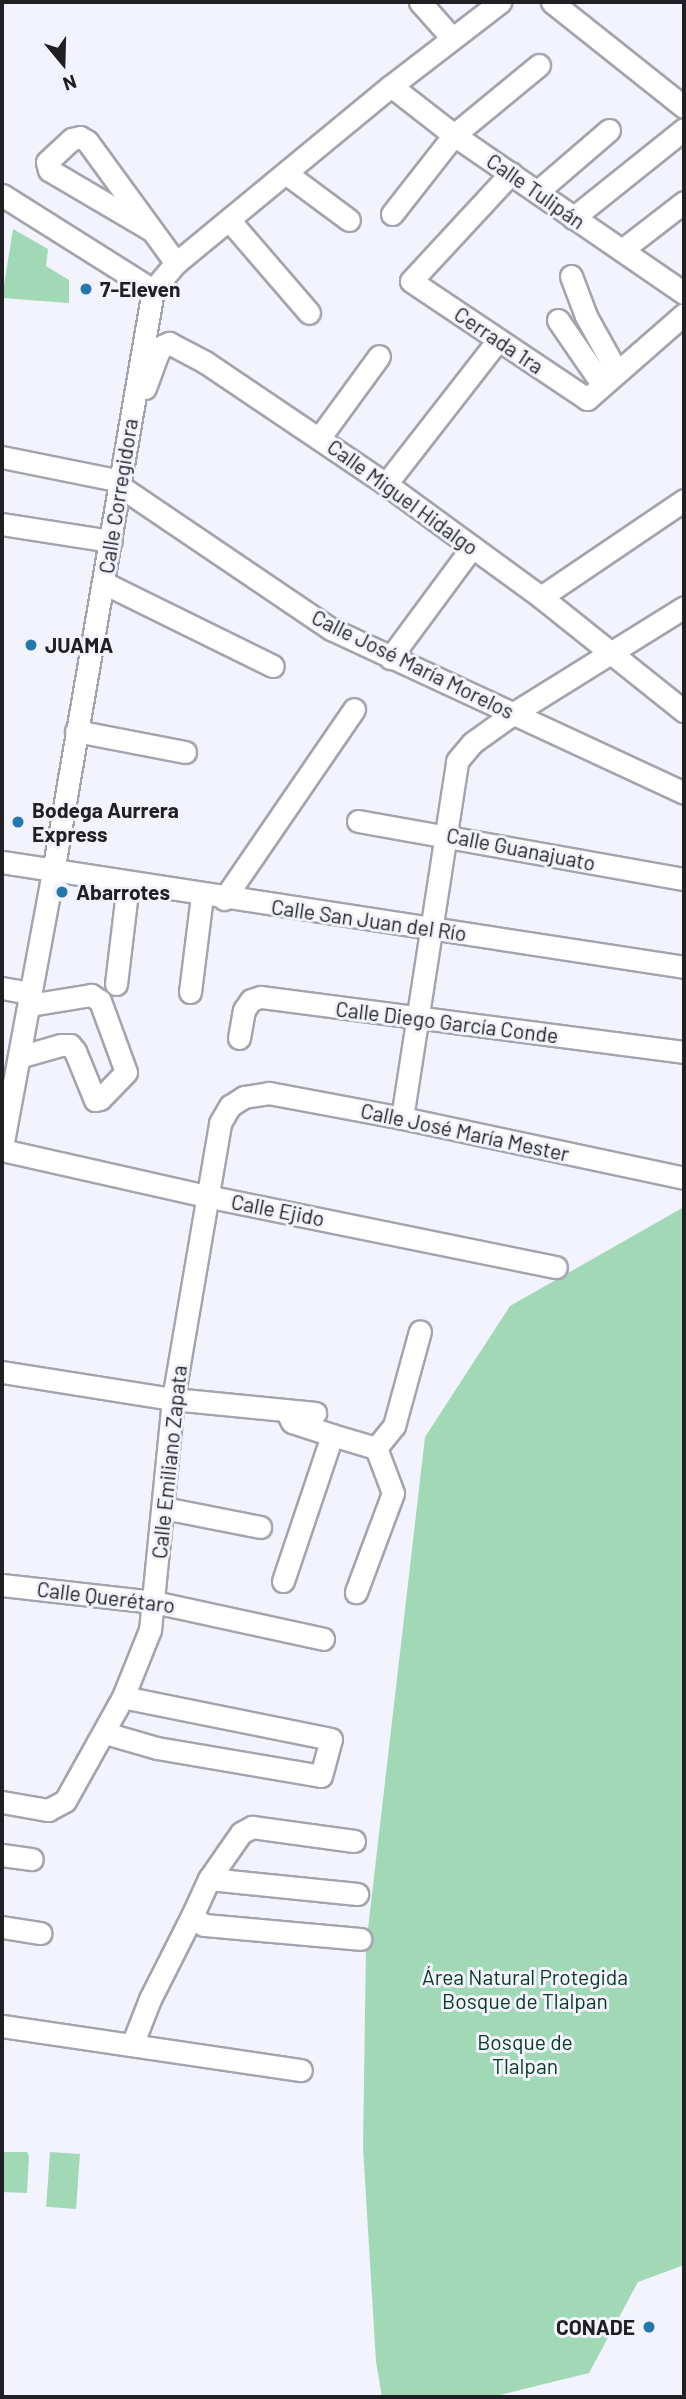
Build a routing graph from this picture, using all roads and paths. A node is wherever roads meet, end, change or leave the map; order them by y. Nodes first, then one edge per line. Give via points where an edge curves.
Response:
1 (420, 2) edge
2 (500, 2) edge
3 (552, 2) edge
4 (452, 38) junction
5 (538, 65) dead end
6 (391, 86) junction
7 (684, 107) edge
8 (684, 129) edge
9 (609, 130) dead end
10 (454, 135) junction
11 (511, 173) junction
12 (288, 174) junction
13 (537, 192) junction
14 (2, 195) edge
15 (684, 201) edge
16 (392, 214) dead end
17 (573, 218) junction
18 (349, 220) dead end
19 (230, 221) junction
20 (151, 230) junction
21 (622, 250) junction
22 (176, 263) junction
23 (571, 276) dead end
24 (153, 290) junction
25 (684, 293) edge
26 (309, 313) dead end
27 (684, 314) edge
28 (558, 320) dead end
29 (498, 340) junction
30 (379, 356) dead end
31 (602, 385) junction
32 (132, 403) junction
33 (320, 437) junction
34 (2, 457) edge
35 (121, 484) junction
36 (386, 484) junction
37 (684, 500) edge
38 (2, 524) edge
39 (111, 541) junction
40 (472, 547) junction
41 (104, 583) junction
42 (541, 597) junction
43 (681, 613) edge
44 (610, 655) junction
45 (390, 657) junction
46 (273, 666) dead end
47 (354, 709) dead end
48 (684, 711) edge
49 (514, 713) junction
50 (76, 731) junction
51 (185, 752) dead end
52 (684, 793) edge
53 (358, 821) dead end
54 (445, 834) junction
55 (2, 862) edge
56 (53, 872) junction
57 (684, 879) edge
58 (128, 884) junction
59 (202, 895) junction
60 (224, 899) junction
61 (430, 929) junction
62 (684, 967) edge
63 (116, 984) dead end
64 (2, 988) edge
65 (190, 992) dead end
66 (30, 999) junction
67 (416, 1019) junction
68 (239, 1038) dead end
69 (14, 1044) edge
70 (684, 1052) edge
71 (244, 1097) joint
72 (401, 1118) junction
73 (2, 1149) edge
74 (684, 1178) edge
75 (206, 1196) junction
76 (556, 1267) dead end
77 (420, 1331) dead end
78 (2, 1372) edge
79 (173, 1399) junction
80 (286, 1410) junction
81 (315, 1413) dead end
82 (332, 1435) junction
83 (376, 1448) junction
84 (164, 1508) junction
85 (260, 1527) dead end
86 (283, 1581) dead end
87 (2, 1585) edge
88 (356, 1592) dead end
89 (154, 1602) junction
90 (323, 1639) dead end
91 (123, 1697) junction
92 (105, 1733) junction
93 (2, 1802) edge
94 (354, 1841) dead end
95 (2, 1855) edge
96 (32, 1859) dead end
97 (209, 1879) junction
98 (357, 1894) dead end
99 (192, 1916) junction
100 (2, 1927) edge
101 (40, 1933) dead end
102 (360, 1939) dead end
103 (2, 2026) edge
104 (132, 2045) junction
105 (301, 2070) dead end

1 - 4 street
2 - 4 street, Calle Corregidora
3 - 7 street
4 - 6 street, Calle Corregidora
5 - 10 street
6 - 10 street, Calle Tulipán
6 - 12 street, Calle Corregidora
8 - 17 street
9 - 13 street
10 - 11 street, Calle Tulipán
10 - 16 street
11 - 13 street, Calle Tulipán
11 - 29 street, Cerrada 1ra via 411,281
12 - 18 street
12 - 19 street, Calle Corregidora
13 - 17 street, Calle Tulipán
14 - 24 street
15 - 21 street
17 - 21 street, Calle Tulipán
19 - 22 street, Calle Corregidora
19 - 26 street
20 - 20 street via 49,170 47,162 80,137
20 - 22 street
21 - 25 street, Calle Tulipán
22 - 24 street, Calle Corregidora
23 - 31 street
24 - 32 street, Calle Corregidora
27 - 31 street
28 - 31 street
29 - 31 street, Cerrada 1ra
29 - 36 street
30 - 33 street
32 - 33 street, Calle Miguel Hidalgo via 145,389 162,346 169,343
32 - 35 street, Calle Corregidora
33 - 36 street, Calle Miguel Hidalgo
34 - 35 street
35 - 39 street, Calle Corregidora
35 - 45 street, Calle José María Morelos via 331,629
36 - 40 street, Calle Miguel Hidalgo
37 - 42 street
38 - 39 street
39 - 41 street, Calle Corregidora
40 - 42 street, Calle Miguel Hidalgo
40 - 45 street
41 - 46 street
41 - 50 street, Calle Corregidora
42 - 44 street, Calle Miguel Hidalgo
43 - 44 street
44 - 48 street, Calle Miguel Hidalgo
44 - 49 street
45 - 49 street, Calle José María Morelos
47 - 60 street
49 - 52 street, Calle José María Morelos
49 - 54 street via 472,743 457,761
50 - 51 street
50 - 56 street, Calle Corregidora
53 - 54 street, Calle Guanajuato
54 - 57 street, Calle Guanajuato
54 - 61 street
55 - 56 street, Calle San Juan del Río
56 - 58 street, Calle San Juan del Río
56 - 66 street, Calle Corregidora
58 - 59 street, Calle San Juan del Río
58 - 63 street
59 - 60 street, Calle San Juan del Río
59 - 65 street
60 - 61 street, Calle San Juan del Río
61 - 62 street, Calle San Juan del Río
61 - 67 street
64 - 66 street
66 - 69 street, Calle Corregidora
66 - 69 street via 92,995 100,1001 126,1072 100,1100 94,1100 70,1045
67 - 68 street, Calle Diego García Conde via 261,997 251,1000 244,1010
67 - 70 street, Calle Diego García Conde
67 - 72 street
69 - 73 street, Calle Corregidora
71 - 72 street, Calle José María Mester via 269,1093
71 - 75 street, Calle Emiliano Zapata via 230,1106 220,1123
72 - 74 street, Calle José María Mester
73 - 75 street, Calle Ejido
75 - 76 street, Calle Ejido
75 - 79 street, Calle Emiliano Zapata
77 - 83 street via 394,1426
78 - 79 street
79 - 80 street
79 - 84 street, Calle Emiliano Zapata
80 - 81 street
80 - 82 street via 292,1422
82 - 83 street
82 - 86 street
83 - 88 street via 393,1493
84 - 85 street
84 - 89 street, Calle Emiliano Zapata
87 - 89 street, Calle Querétaro
89 - 90 street, Calle Querétaro
89 - 91 street, Calle Emiliano Zapata via 150,1630
91 - 92 street, Calle Emiliano Zapata
91 - 92 street via 331,1739 321,1776 157,1748
92 - 93 street, Calle Emiliano Zapata via 65,1801 48,1810
94 - 97 street via 252,1827 241,1833
95 - 96 street
97 - 98 street
97 - 99 street
99 - 102 street via 204,1925
99 - 104 street
100 - 101 street
103 - 104 street
104 - 105 street

